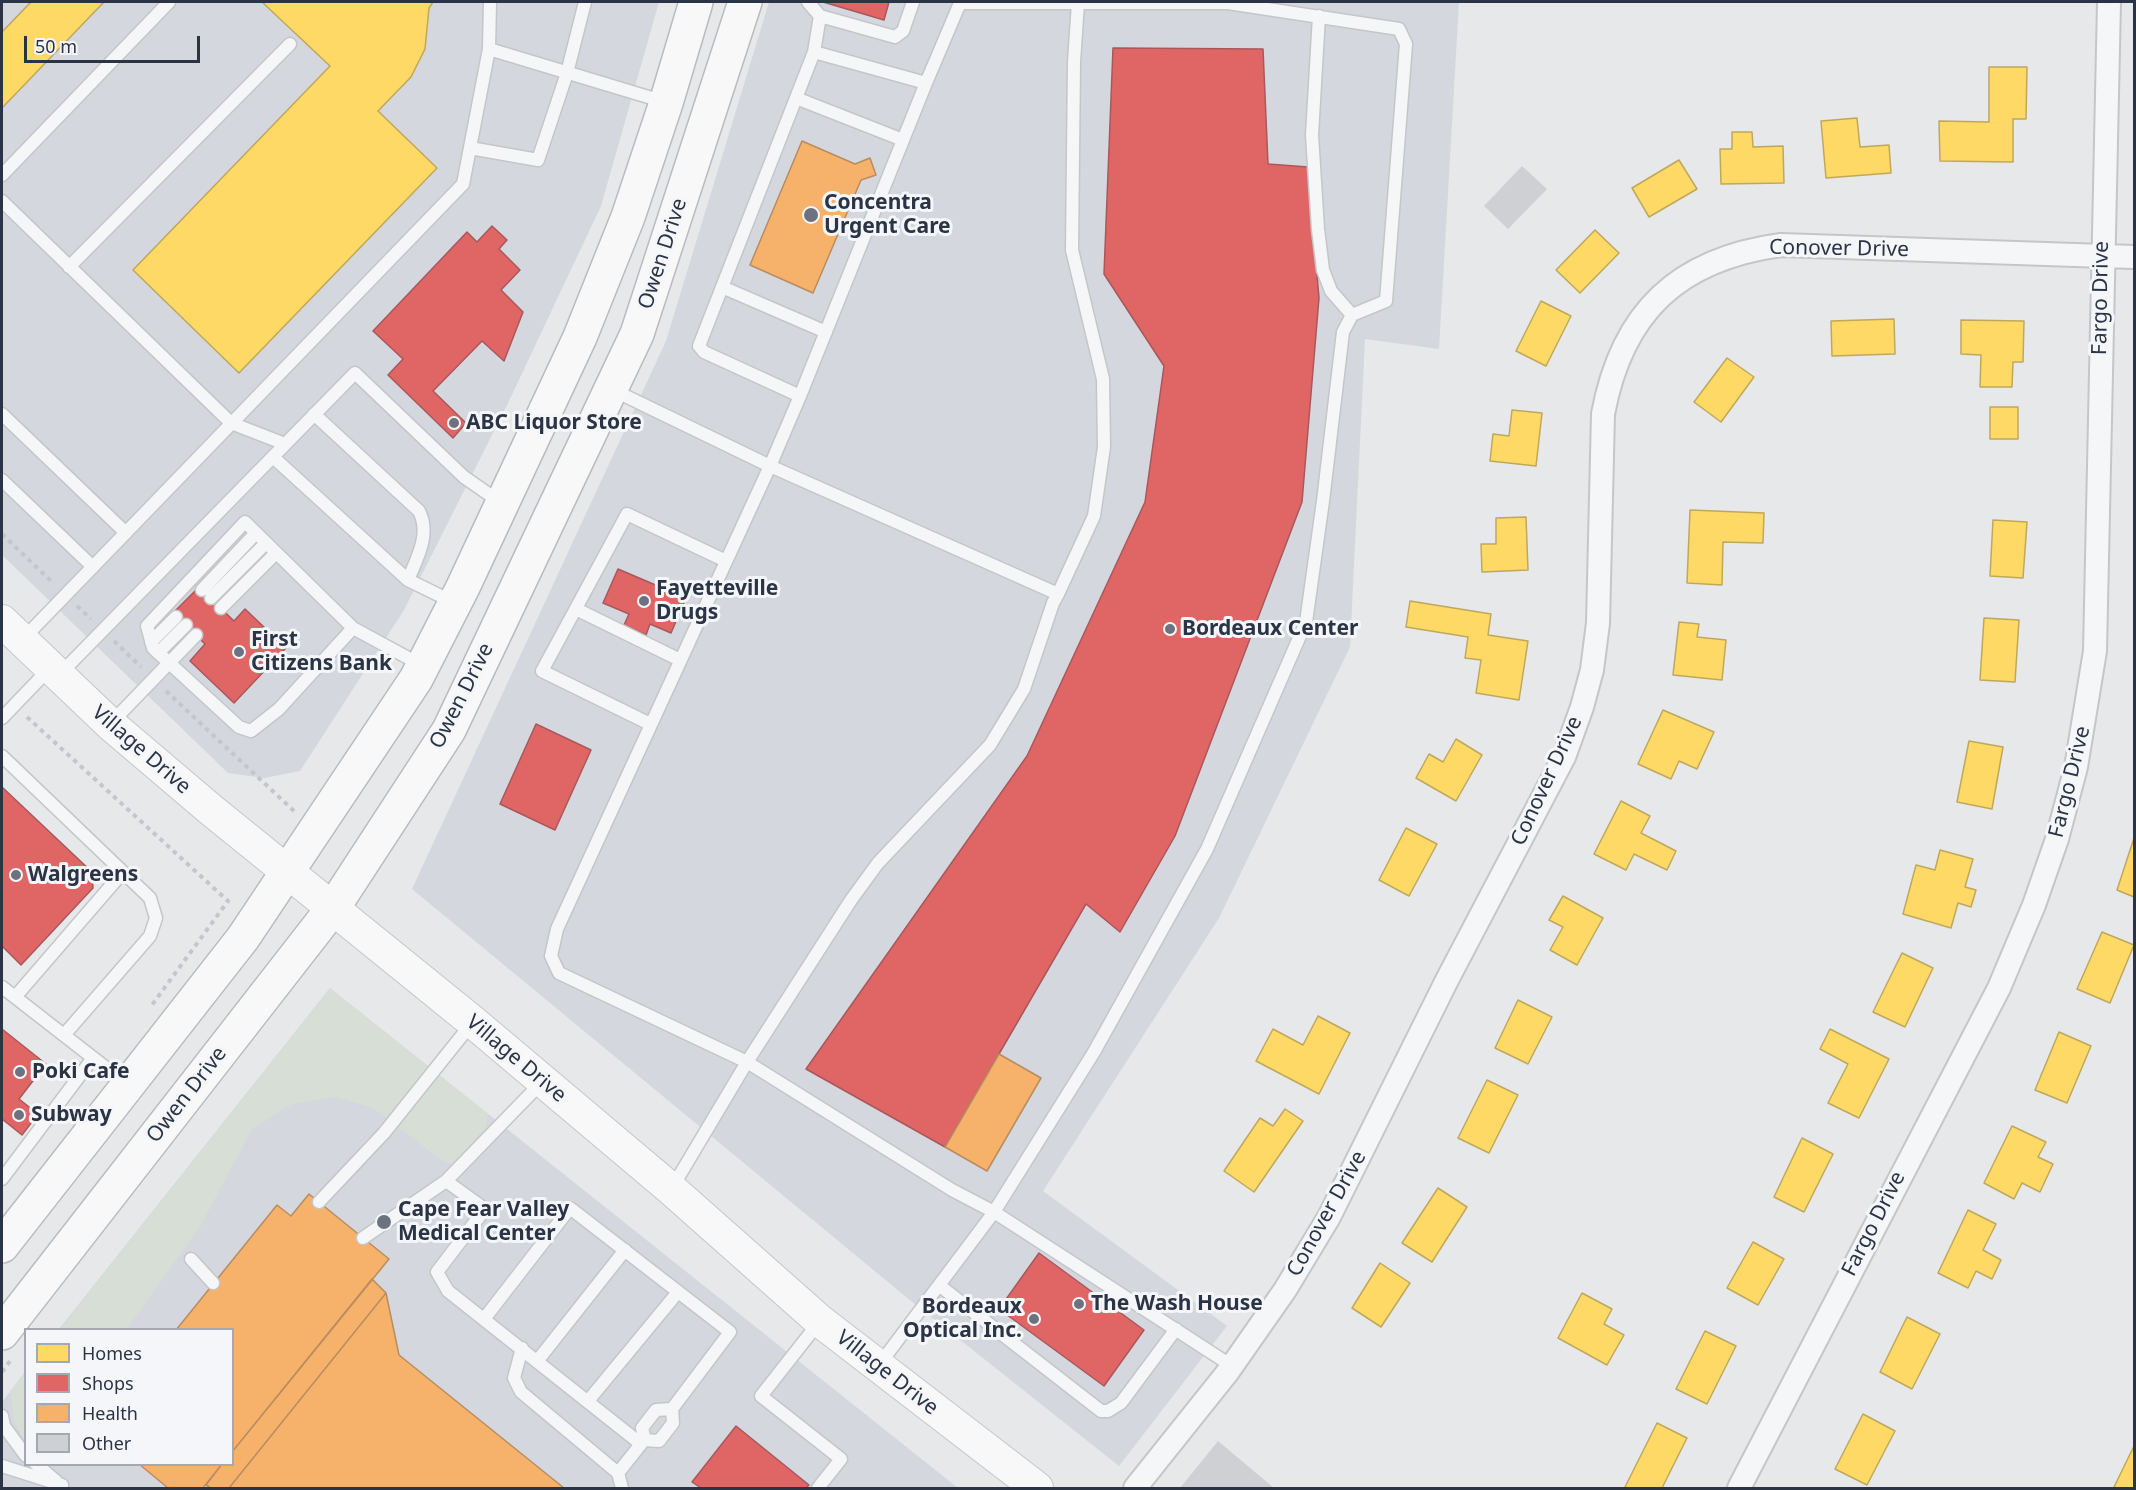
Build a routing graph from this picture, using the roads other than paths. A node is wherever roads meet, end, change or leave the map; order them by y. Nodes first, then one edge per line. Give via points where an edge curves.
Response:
1 (169, 2) edge
2 (490, 2) edge
3 (585, 2) edge
4 (696, 2) edge
5 (745, 2) edge
6 (808, 2) edge
7 (913, 2) edge
8 (1007, 2) edge
9 (1228, 2) edge
10 (2109, 2) edge
11 (1078, 3) edge
12 (820, 16) junction
13 (1319, 16) junction
14 (290, 44) dead end
15 (489, 49) junction
16 (814, 52) junction
17 (567, 73) junction
18 (926, 83) junction
19 (796, 98) junction
20 (666, 103) junction
21 (903, 140) junction
22 (470, 148) junction
23 (2, 175) edge
24 (2, 201) edge
25 (2103, 256) junction
26 (2134, 257) edge
27 (69, 267) junction
28 (722, 287) junction
29 (1352, 315) junction
30 (826, 332) junction
31 (611, 389) junction
32 (800, 396) junction
33 (2, 414) edge
34 (314, 414) junction
35 (231, 423) junction
36 (285, 444) junction
37 (273, 457) junction
38 (770, 466) junction
39 (2, 480) edge
40 (502, 503) junction
41 (126, 533) junction
42 (256, 533) junction
43 (266, 543) junction
44 (276, 553) junction
45 (726, 561) junction
46 (93, 567) junction
47 (408, 580) junction
48 (1058, 594) junction
49 (455, 603) junction
50 (221, 608) dead end
51 (576, 609) junction
52 (353, 628) junction
53 (12, 631) edge
54 (196, 635) dead end
55 (151, 642) junction
56 (163, 657) junction
57 (680, 660) junction
58 (423, 666) junction
59 (54, 672) junction
60 (2, 718) edge
61 (111, 724) junction
62 (650, 724) junction
63 (2, 756) edge
64 (123, 872) junction
65 (289, 872) junction
66 (333, 908) junction
67 (2, 987) edge
68 (15, 997) junction
69 (473, 1022) junction
70 (64, 1035) junction
71 (93, 1058) junction
72 (747, 1062) junction
73 (543, 1081) junction
74 (129, 1085) junction
75 (2, 1179) edge
76 (446, 1181) junction
77 (671, 1189) junction
78 (319, 1202) dead end
79 (994, 1212) junction
80 (363, 1238) dead end
81 (2, 1246) edge
82 (625, 1250) junction
83 (191, 1259) dead end
84 (213, 1283) dead end
85 (940, 1286) junction
86 (678, 1292) junction
87 (484, 1319) junction
88 (820, 1321) junction
89 (1176, 1329) junction
90 (2, 1333) edge
91 (522, 1348) junction
92 (538, 1360) junction
93 (879, 1366) junction
94 (1232, 1366) junction
95 (588, 1401) junction
96 (672, 1409) junction
97 (2, 1416) edge
98 (643, 1442) junction
99 (24, 1453) edge
100 (2, 1466) edge
101 (38, 1466) edge
102 (618, 1473) junction
103 (622, 1488) edge
104 (818, 1488) edge
105 (1037, 1488) edge
106 (1136, 1488) edge
107 (1738, 1488) edge

1 - 23 lane
2 - 15 lane
3 - 17 lane
4 - 20 highway
5 - 31 highway, Owen Drive via 637,334
6 - 12 lane
7 - 12 lane via 903,31 896,37
8 - 11 lane
8 - 18 lane via 960,3
9 - 11 lane
9 - 13 lane
10 - 25 street, Fargo Drive
11 - 48 lane via 1072,250 1103,379 1104,447 1094,516
12 - 16 lane
13 - 29 lane via 1312,135 1318,229 1330,291
13 - 29 lane via 1398,29 1406,44 1386,301
14 - 27 lane
15 - 17 lane
15 - 22 lane
16 - 18 lane
16 - 19 lane
17 - 20 lane
17 - 22 lane via 538,160
18 - 21 lane
19 - 21 lane
19 - 28 lane
20 - 40 highway via 628,216 580,337
21 - 30 lane
22 - 35 lane via 463,184
24 - 27 lane
25 - 26 street, Conover Drive
25 - 94 street, Conover Drive via 1781,245 1744,250 1713,261 1686,277 1657,300 1636,325 1620,353 1603,414 1598,623 1585,698 1564,757 1329,1217
25 - 107 street, Fargo Drive via 2095,651 2076,767 2057,839 1999,988
27 - 35 lane
28 - 30 lane
28 - 32 lane via 699,346 704,352
29 - 79 lane via 1342,332 1306,622 1207,849 1095,1052
30 - 32 lane
31 - 38 lane
31 - 66 highway, Owen Drive via 449,730
32 - 38 lane
33 - 41 lane
34 - 36 lane
34 - 40 lane via 355,373 464,477
34 - 47 lane via 425,522 424,539
35 - 36 lane
35 - 41 lane
36 - 37 lane
37 - 47 lane
37 - 59 lane
38 - 45 lane
38 - 48 lane
39 - 46 lane
40 - 49 highway
41 - 46 lane
42 - 43 lane
42 - 43 lane via 207,594
42 - 55 lane via 245,522 147,626
43 - 44 lane
44 - 50 lane
44 - 52 lane
45 - 51 lane via 627,514
45 - 57 lane
46 - 53 lane
47 - 49 lane
48 - 72 lane via 1024,689 990,745 878,863
49 - 58 highway
51 - 57 lane
51 - 62 lane via 542,671
52 - 56 lane via 279,709 251,731 238,727
52 - 58 lane
53 - 59 main road, Village Drive
54 - 56 lane
55 - 56 lane
55 - 56 lane via 181,621
56 - 61 lane
57 - 62 lane
58 - 65 highway
59 - 60 lane
59 - 61 main road, Village Drive
61 - 65 main road, Village Drive
62 - 72 lane via 557,929 551,956 559,973
63 - 64 lane
64 - 68 lane
64 - 70 lane via 150,898 156,918 150,936
65 - 66 main road, Village Drive
65 - 74 highway
66 - 69 main road, Village Drive
66 - 90 highway, Owen Drive
67 - 68 lane
68 - 70 lane
69 - 73 main road, Village Drive
69 - 78 lane via 384,1133
70 - 71 lane
71 - 74 lane
71 - 75 lane
72 - 77 lane
72 - 79 lane via 952,1191
73 - 76 lane
73 - 77 main road, Village Drive
74 - 81 highway
76 - 80 lane
76 - 87 lane via 484,1209 437,1272 448,1291
77 - 88 main road, Village Drive
79 - 85 lane
79 - 89 lane
82 - 86 lane
82 - 87 lane via 570,1208
82 - 92 lane
83 - 84 lane
85 - 89 lane via 1101,1411 1121,1403
85 - 93 lane
86 - 95 lane
86 - 96 lane via 730,1332
87 - 91 lane
88 - 93 main road, Village Drive
88 - 104 lane via 761,1396 842,1459
89 - 94 lane
91 - 92 lane
91 - 102 lane via 514,1378 521,1392
92 - 95 lane
93 - 105 main road, Village Drive
94 - 106 street, Conover Drive
95 - 98 lane
96 - 98 lane via 656,1410 642,1428
96 - 98 lane via 673,1423 659,1441
97 - 99 lane via 4,1426
98 - 102 lane
100 - 101 lane via 62,1485
102 - 103 lane

